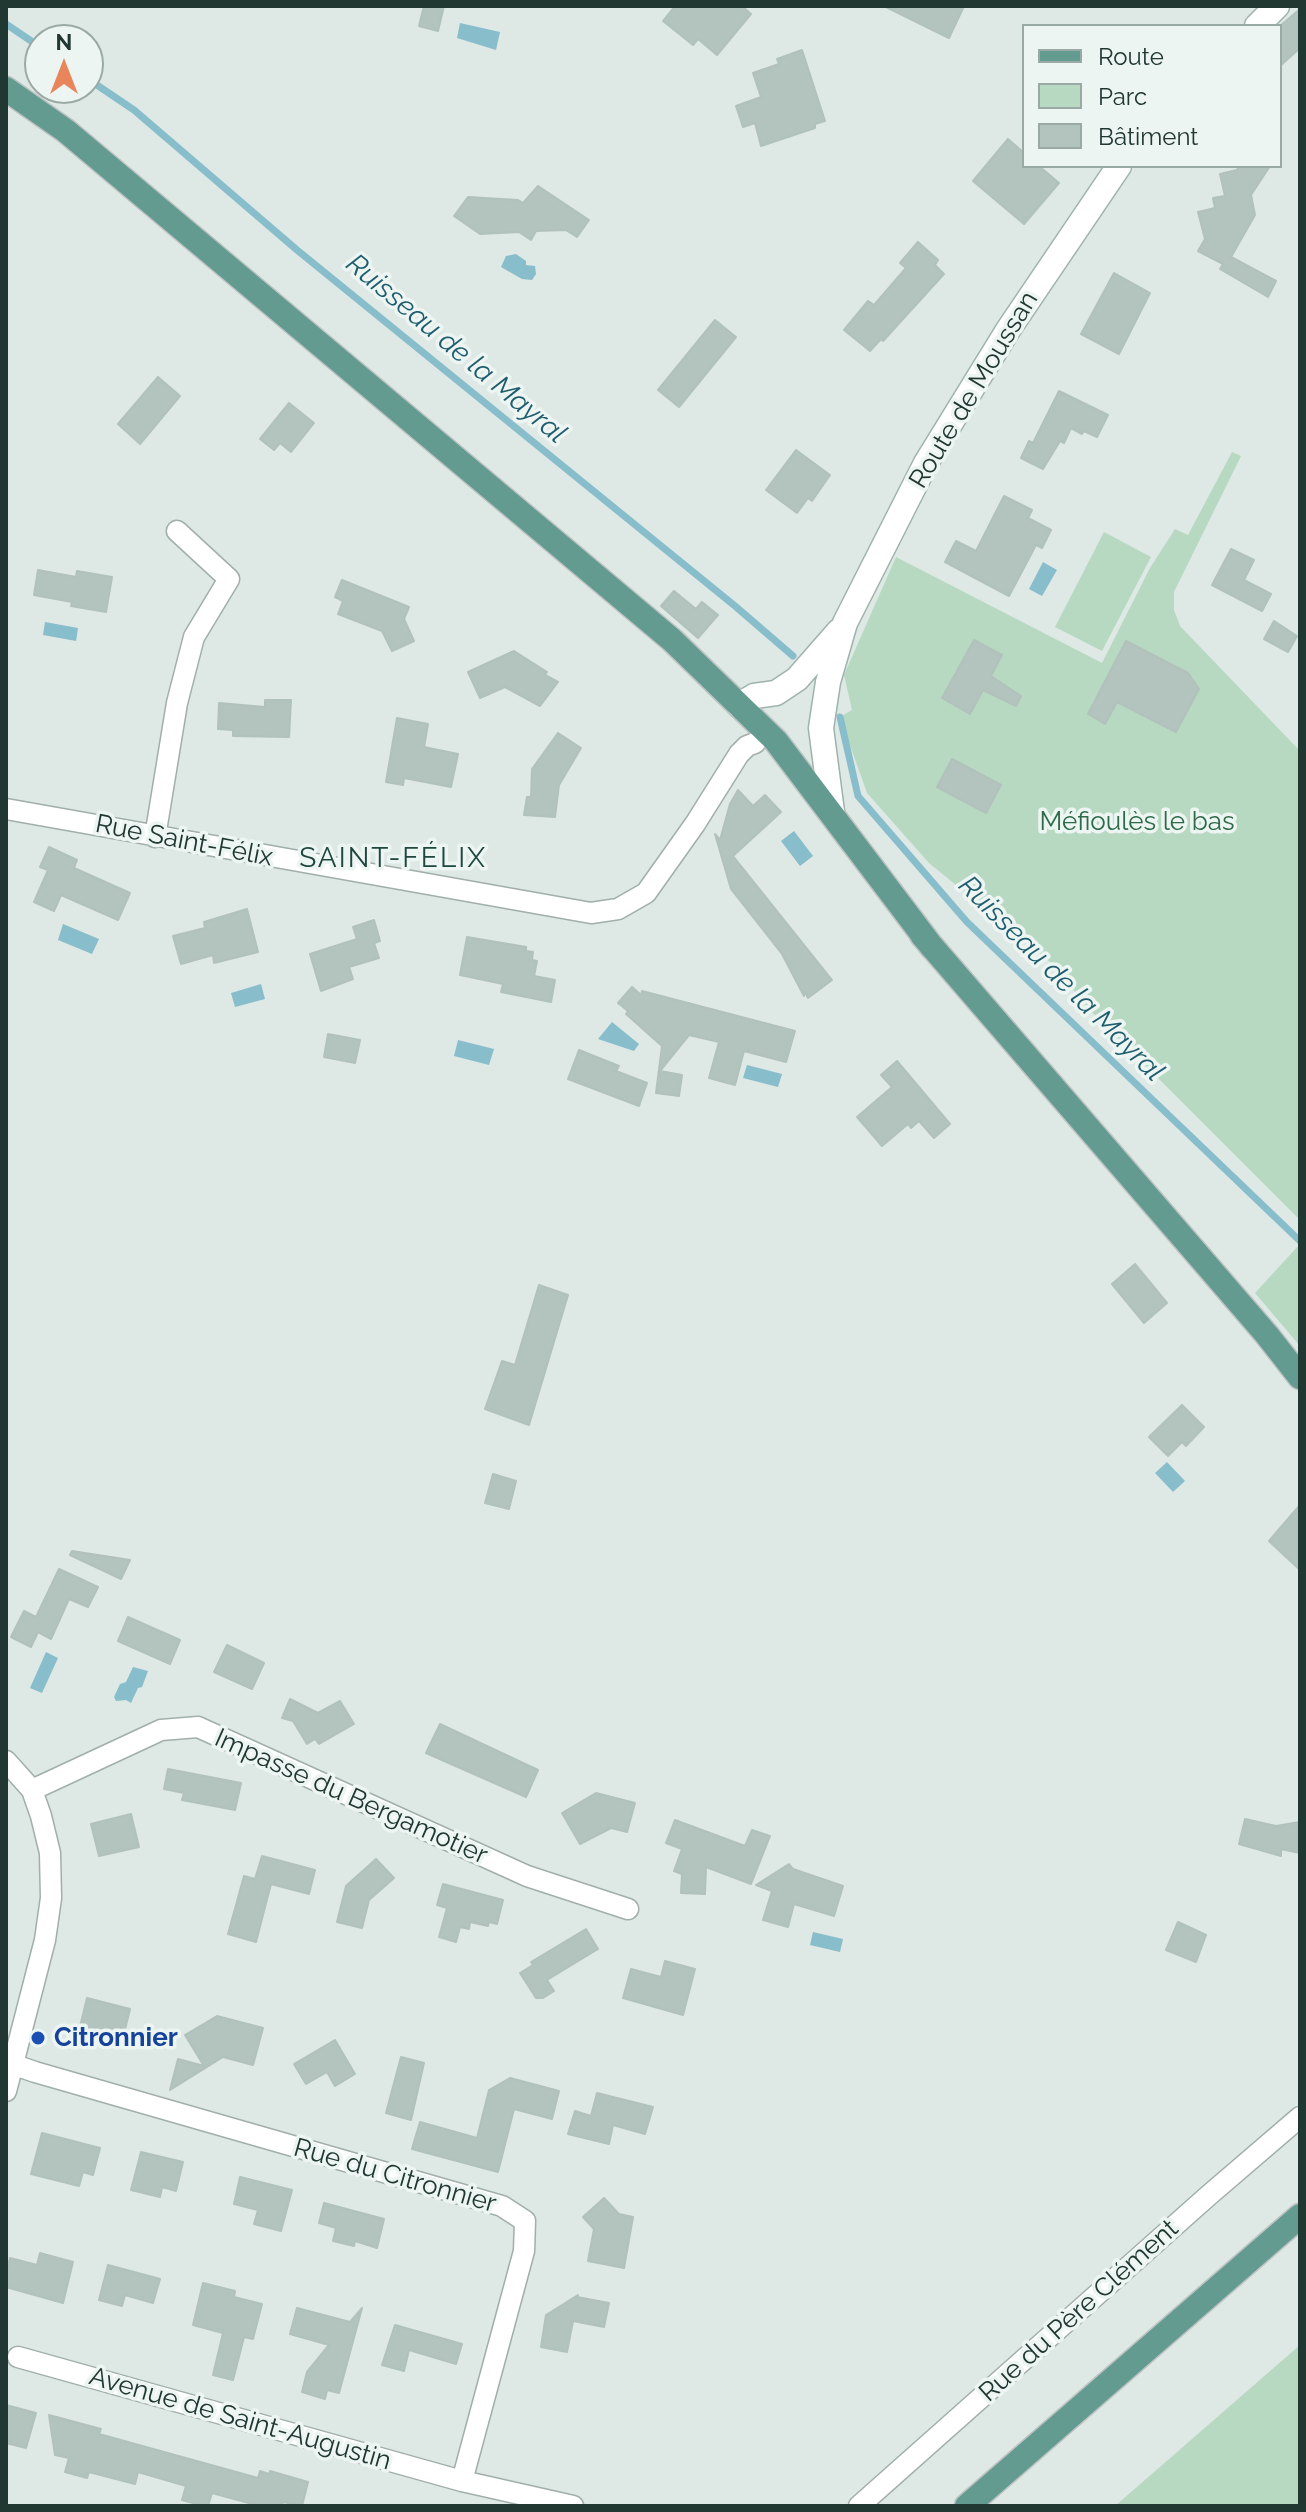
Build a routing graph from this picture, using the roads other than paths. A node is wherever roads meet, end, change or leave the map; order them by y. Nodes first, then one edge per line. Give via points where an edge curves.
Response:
1 (1277, 6) edge
2 (1259, 24) edge
3 (6, 89) edge
4 (1118, 168) edge
5 (177, 531) dead end
6 (554, 542) junction
7 (845, 623) junction
8 (739, 705) junction
9 (755, 743) junction
10 (6, 809) edge
11 (832, 812) junction
12 (155, 837) junction
13 (932, 947) junction
14 (1267, 1335) junction
15 (1300, 1365) edge
16 (1300, 1377) edge
17 (6, 1761) edge
18 (32, 1790) junction
19 (628, 1909) dead end
20 (9, 2063) edge
21 (6, 2091) edge
22 (1300, 2117) edge
23 (1300, 2216) edge
24 (10, 2355) edge
25 (462, 2481) junction
26 (573, 2506) edge
27 (859, 2506) edge
28 (967, 2506) edge

1 - 2 street
3 - 6 main road via 66,131
4 - 7 street, Route de Moussan via 926,463
5 - 12 street via 229,579 194,637 177,703
6 - 8 main road via 672,640
6 - 9 main road
7 - 8 street via 797,679 776,693
7 - 11 street via 821,728
8 - 11 main road via 776,741
9 - 12 street, Rue Saint-Félix via 739,754 646,893 618,909 591,913
9 - 13 main road
10 - 12 street, Rue Saint-Félix
11 - 13 main road
13 - 14 main road
14 - 15 main road
14 - 16 main road
17 - 18 street
18 - 19 street, Impasse du Bergamotier via 161,1730 198,1727 527,1876
18 - 20 street via 50,1853 51,1898 45,1940
20 - 21 street
20 - 25 street, Rue du Citronnier via 502,2206 525,2221 524,2251
22 - 27 street, Rue du Père Clément
23 - 28 main road
24 - 25 street, Avenue de Saint-Augustin
25 - 26 street

